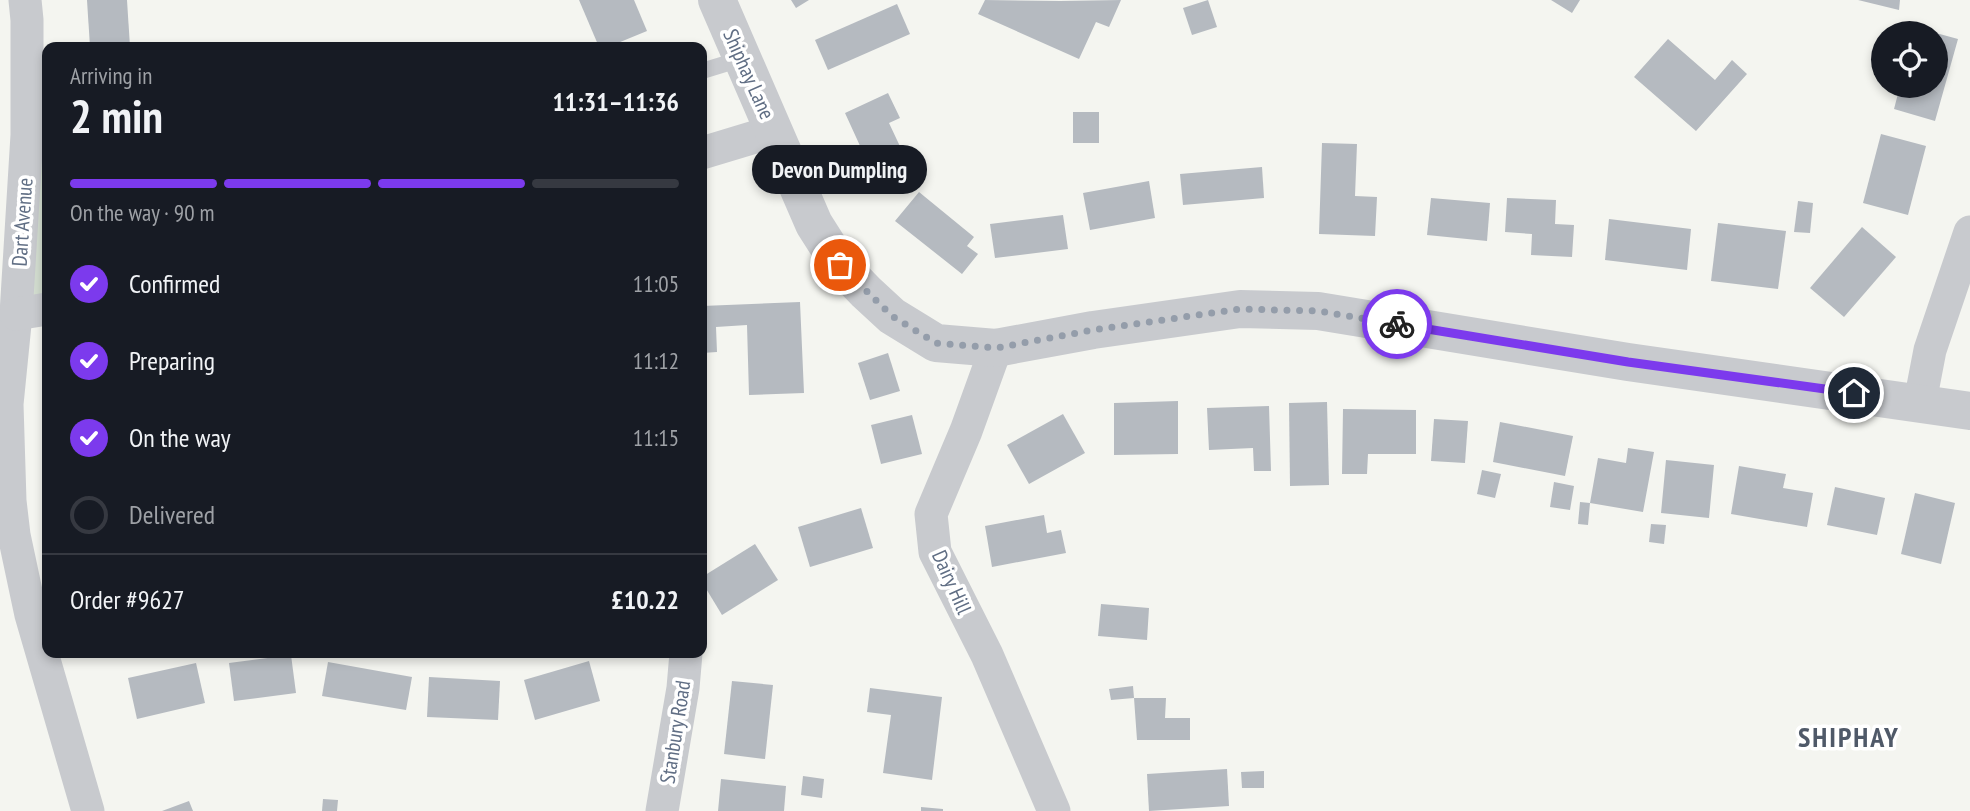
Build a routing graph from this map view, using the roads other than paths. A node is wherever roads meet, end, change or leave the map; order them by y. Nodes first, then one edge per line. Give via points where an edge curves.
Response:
1 (25, 0) edge
2 (717, 0) edge
3 (741, 59) junction
4 (707, 69) edge
5 (775, 131) junction
6 (25, 135) edge
7 (707, 151) edge
8 (1970, 232) edge
9 (32, 311) edge
10 (996, 348) junction
11 (1920, 402) junction
12 (1970, 411) edge
13 (7, 538) edge
14 (39, 614) edge
15 (50, 658) edge
16 (686, 658) edge
17 (88, 811) edge
18 (662, 811) edge
19 (1054, 811) edge

1 - 6 street, Dart Avenue
2 - 3 street, Shiphay Lane
3 - 4 lane
3 - 5 street, Shiphay Lane
5 - 7 street
5 - 10 street, Shiphay Lane via 814,224 840,265 866,292 892,316 936,343
6 - 9 street, Dart Avenue
8 - 11 street via 1930,350
9 - 13 street, Dart Avenue via 7,404
10 - 11 street, Shiphay Lane via 1240,309 1318,311 1641,364
10 - 19 street, Dairy Hill via 931,514 935,552 987,655
11 - 12 street, Shiphay Lane
13 - 14 street, Dart Avenue
15 - 17 street, Dart Avenue
16 - 18 street, Stanbury Road

